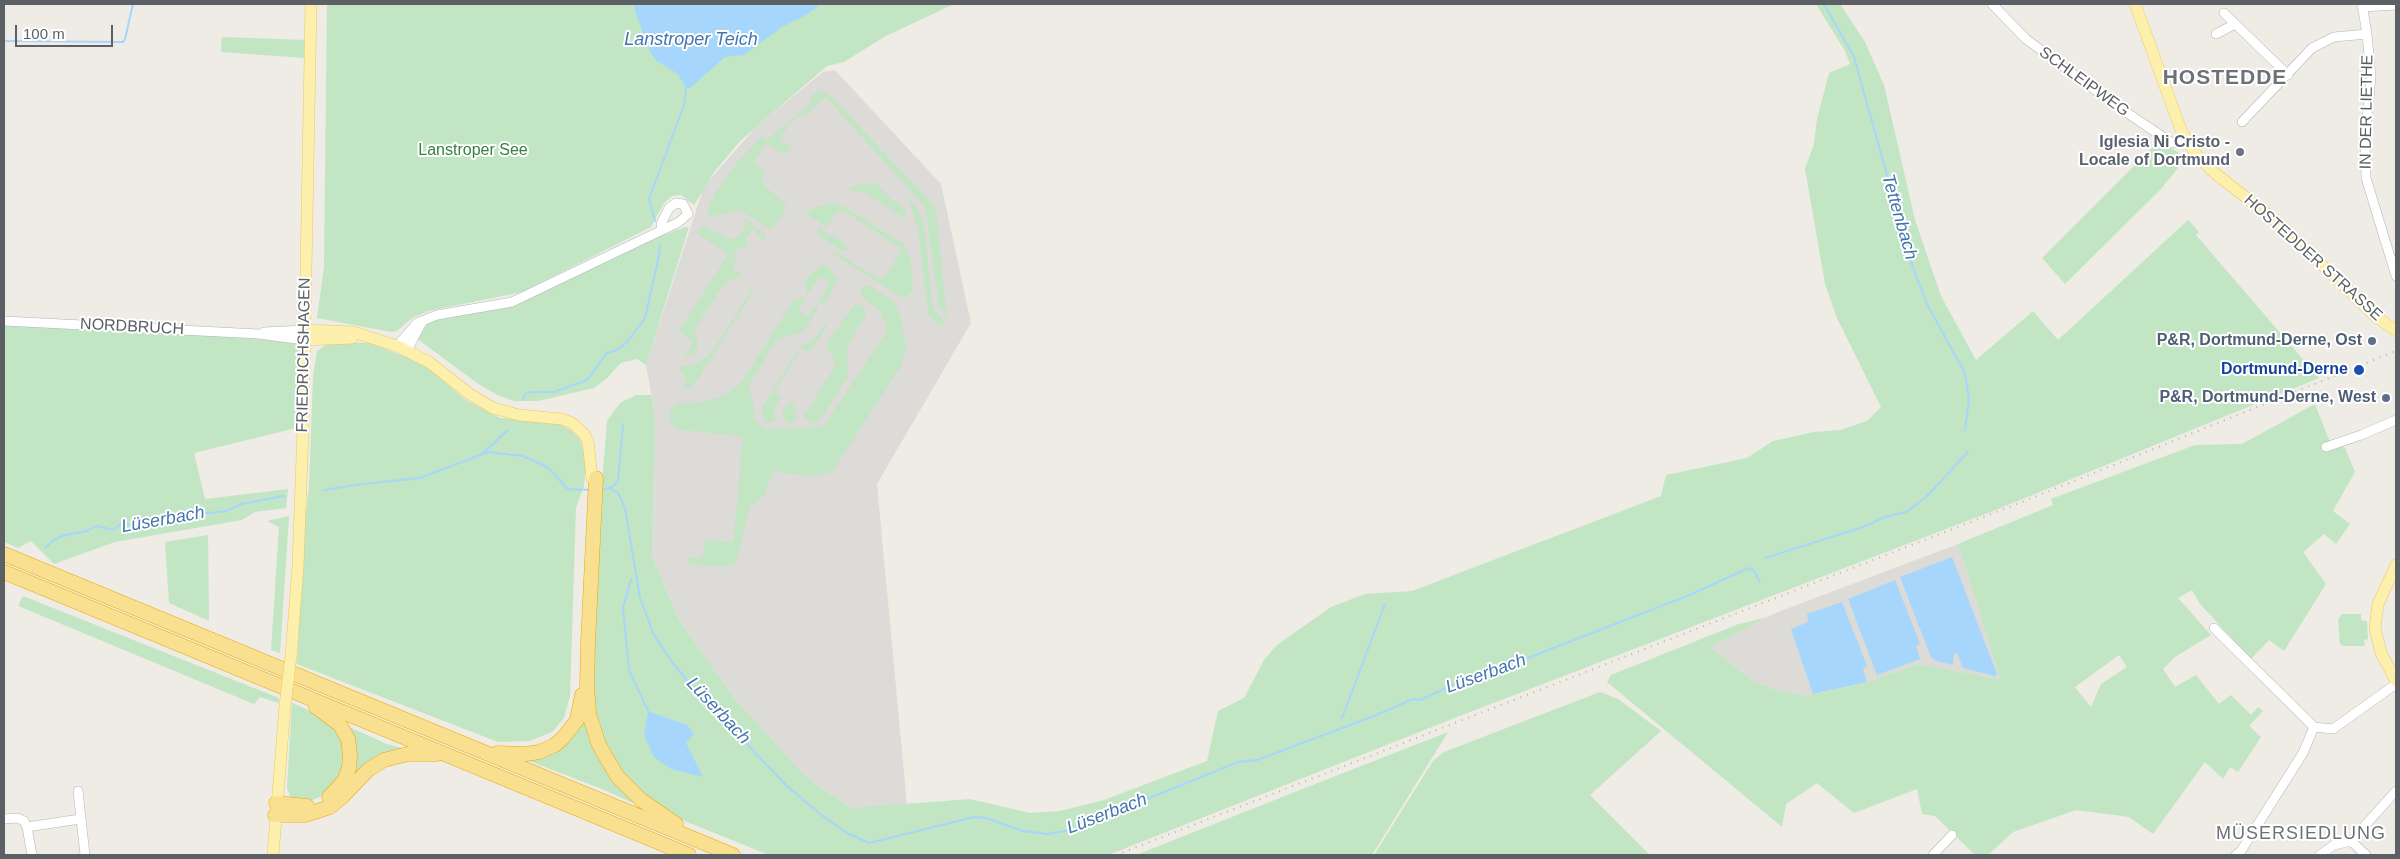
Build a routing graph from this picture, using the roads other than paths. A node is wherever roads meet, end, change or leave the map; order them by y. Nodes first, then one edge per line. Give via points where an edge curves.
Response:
1 (311, 4) edge
2 (1992, 4) edge
3 (2135, 4) edge
4 (2396, 5) edge
5 (2362, 6) edge
6 (2224, 13) dead end
7 (2235, 24) junction
8 (2216, 34) dead end
9 (2367, 34) junction
10 (2288, 75) junction
11 (2242, 122) dead end
12 (2186, 141) junction
13 (662, 230) dead end
14 (2396, 276) edge
15 (4, 321) edge
16 (2396, 331) edge
17 (304, 335) junction
18 (402, 348) junction
19 (2396, 420) edge
20 (2326, 447) dead end
21 (594, 478) joint
22 (592, 505) junction
23 (4, 554) edge
24 (2396, 565) edge
25 (4, 572) edge
26 (2214, 628) dead end
27 (2396, 682) edge
28 (300, 694) junction
29 (2314, 727) junction
30 (484, 752) junction
31 (446, 755) junction
32 (78, 791) dead end
33 (2396, 791) edge
34 (276, 809) junction
35 (4, 819) edge
36 (80, 819) junction
37 (27, 826) junction
38 (1952, 835) dead end
39 (2351, 841) junction
40 (32, 855) edge
41 (85, 855) edge
42 (273, 855) edge
43 (689, 855) edge
44 (734, 855) edge
45 (1933, 855) edge
46 (2236, 855) edge
47 (2320, 855) edge
48 (2366, 855) edge

1 - 17 main road, FRIEDRICHSHAGEN
2 - 12 street, SCHLEIPWEG via 2026,39 2114,104 2172,143
3 - 12 main road, HOSTEDDER STRASSE
4 - 5 street
5 - 9 street, IN DER LIETHE
6 - 7 street
7 - 8 street
7 - 10 street
9 - 10 street via 2343,35 2324,41 2312,48
9 - 14 street, IN DER LIETHE via 2371,77 2365,141 2366,178
10 - 11 street
12 - 16 main road, HOSTEDDER STRASSE via 2208,167 2278,222 2374,315
13 - 18 street via 512,302 437,315 414,325
15 - 17 street, NORDBRUCH
17 - 18 main road via 364,337
17 - 34 main road, FRIEDRICHSHAGEN, bridge via 298,566
18 - 21 main road via 429,362 493,408 572,423 584,434
19 - 20 street
21 - 22 highway
22 - 30 highway via 582,696 577,720 563,738 539,752
22 - 44 highway via 587,687 589,714 599,745 616,776 641,800 669,820
23 - 30 highway
24 - 27 main road via 2378,604 2375,628 2381,652
25 - 28 highway
26 - 29 street
27 - 29 street via 2333,729
28 - 31 highway
28 - 34 highway via 340,726 348,739 349,768 337,790 321,802
29 - 46 street via 2299,759 2242,851
30 - 44 highway
31 - 34 highway via 408,754 384,760 368,770 330,806 305,815
31 - 43 highway
32 - 36 street
33 - 39 street
34 - 42 main road, FRIEDRICHSHAGEN
35 - 37 street via 18,818
36 - 37 street
36 - 41 street
37 - 40 street
38 - 45 street
39 - 47 street via 2334,845
39 - 48 street

